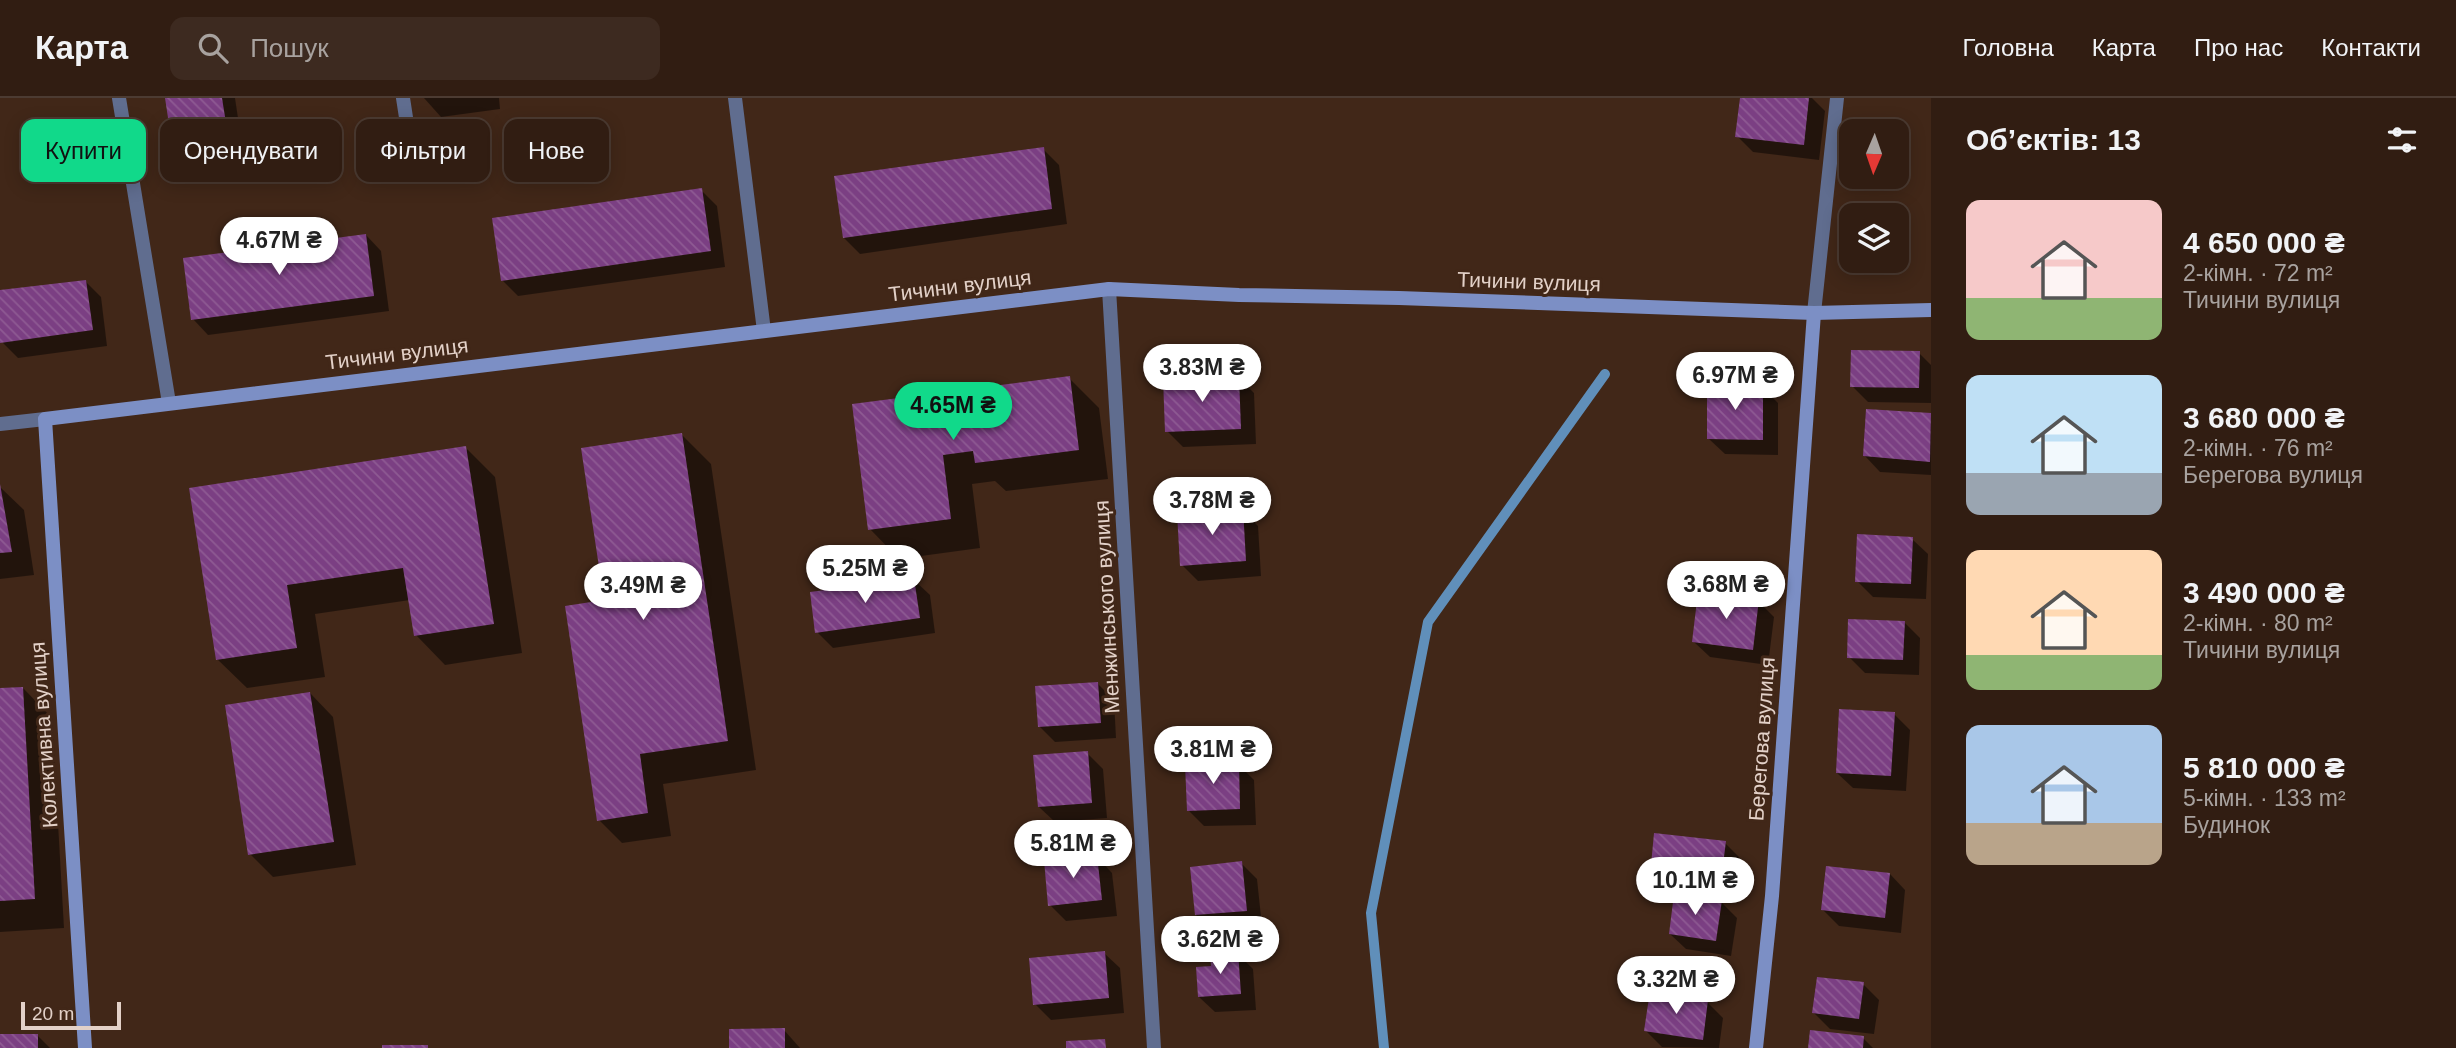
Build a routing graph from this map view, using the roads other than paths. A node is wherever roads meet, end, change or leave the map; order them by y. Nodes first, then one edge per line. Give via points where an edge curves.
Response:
1 (119, 98) edge
2 (403, 98) edge
3 (735, 98) edge
4 (1836, 98) edge
5 (406, 119) edge
6 (1110, 289) junction
7 (1931, 310) edge
8 (1814, 313) junction
9 (764, 331) junction
10 (169, 403) junction
11 (45, 419) junction
12 (0, 425) edge
13 (85, 1048) edge
14 (1154, 1048) edge
15 (1756, 1048) edge

1 - 10 street
2 - 5 street
3 - 9 street
4 - 8 street, Берегова вулиця
6 - 8 street, Тичини вулиця
6 - 9 street, Тичини вулиця
6 - 14 street, Менжинського вулиця
7 - 8 street, Тичини вулиця
8 - 15 street, Берегова вулиця via 1772,896
9 - 10 street, Тичини вулиця
10 - 11 street, Тичини вулиця
11 - 12 street, Тичини вулиця
11 - 13 street, Колективна вулиця

